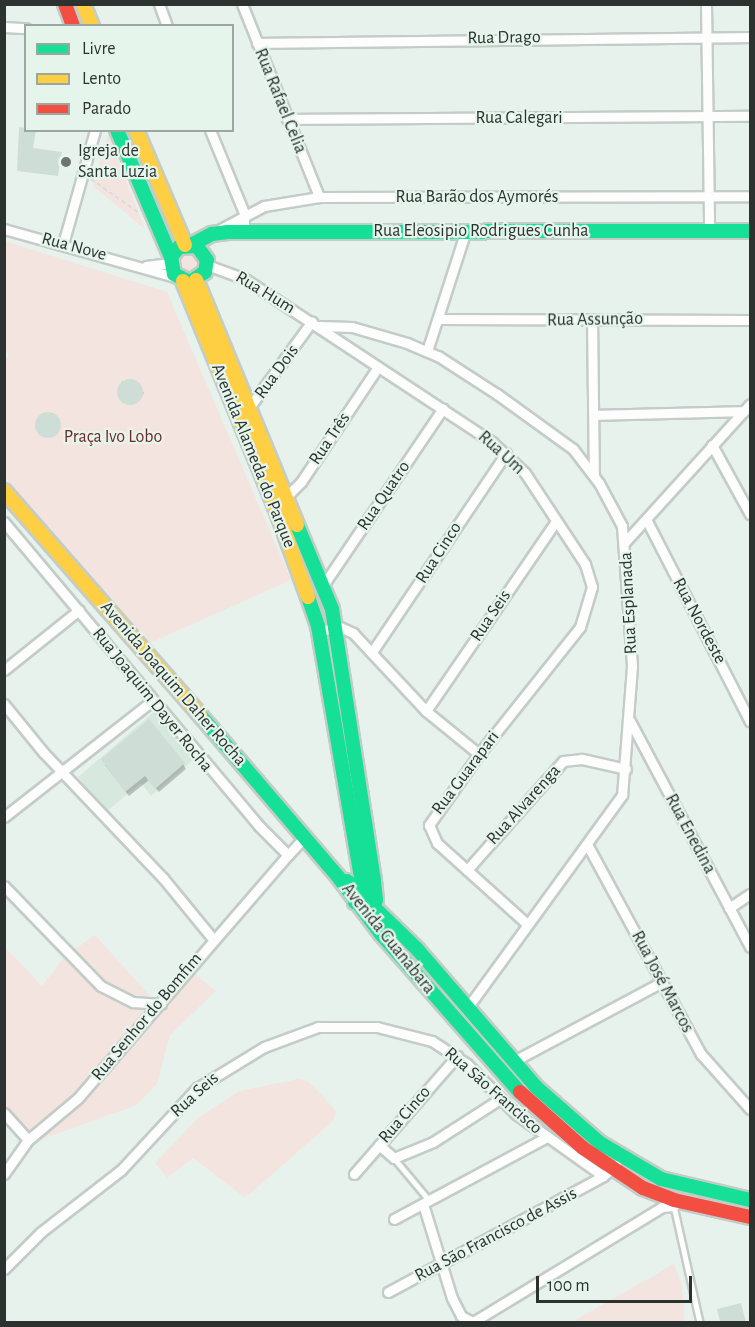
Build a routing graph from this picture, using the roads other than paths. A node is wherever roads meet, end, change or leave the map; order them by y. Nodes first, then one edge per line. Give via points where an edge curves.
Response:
1 (65, 4) edge
2 (83, 4) edge
3 (159, 4) edge
4 (242, 4) edge
5 (706, 4) edge
6 (72, 24) edge
7 (91, 24) edge
8 (166, 24) edge
9 (4, 27) edge
10 (24, 28) edge
11 (706, 36) junction
12 (750, 36) edge
13 (257, 43) junction
14 (708, 116) junction
15 (750, 116) edge
16 (287, 119) junction
17 (94, 132) edge
18 (118, 132) edge
19 (137, 132) edge
20 (211, 132) edge
21 (710, 196) junction
22 (750, 196) edge
23 (319, 197) junction
24 (244, 213) junction
25 (4, 229) edge
26 (708, 231) junction
27 (750, 231) edge
28 (244, 232) junction
29 (465, 233) junction
30 (212, 234) junction
31 (63, 244) junction
32 (188, 245) junction
33 (171, 260) junction
34 (206, 260) junction
35 (143, 266) junction
36 (186, 280) junction
37 (439, 319) junction
38 (592, 319) junction
39 (750, 320) edge
40 (316, 324) junction
41 (352, 327) junction
42 (344, 344) junction
43 (428, 351) junction
44 (378, 367) junction
45 (443, 408) junction
46 (747, 408) edge
47 (250, 409) junction
48 (596, 415) junction
49 (237, 419) junction
50 (712, 445) junction
51 (506, 453) junction
52 (594, 475) junction
53 (4, 490) edge
54 (287, 498) junction
55 (275, 506) junction
56 (750, 514) edge
57 (556, 521) junction
58 (647, 521) junction
59 (4, 522) edge
60 (625, 542) junction
61 (324, 584) junction
62 (78, 610) junction
63 (335, 627) junction
64 (320, 632) junction
65 (571, 639) joint
66 (372, 652) junction
67 (4, 670) edge
68 (152, 701) junction
69 (4, 704) edge
70 (426, 711) junction
71 (630, 721) junction
72 (750, 721) edge
73 (478, 754) junction
74 (626, 769) junction
75 (63, 772) junction
76 (4, 817) edge
77 (304, 838) junction
78 (588, 846) junction
79 (288, 855) junction
80 (467, 870) junction
81 (339, 878) joint
82 (4, 886) edge
83 (750, 894) edge
84 (358, 897) junction
85 (729, 908) junction
86 (371, 911) junction
87 (527, 924) junction
88 (213, 939) junction
89 (750, 947) edge
90 (662, 982) junction
91 (161, 1004) junction
92 (467, 1008) junction
93 (432, 1041) joint
94 (457, 1056) junction
95 (512, 1062) junction
96 (500, 1099) junction
97 (750, 1109) edge
98 (4, 1113) edge
99 (547, 1137) junction
100 (28, 1140) junction
101 (379, 1145) junction
102 (394, 1158) junction
103 (612, 1168) junction
104 (354, 1173) dead end
105 (4, 1174) edge
106 (677, 1184) junction
107 (750, 1200) edge
108 (427, 1203) junction
109 (674, 1203) junction
110 (750, 1217) edge
111 (394, 1219) dead end
112 (440, 1264) junction
113 (4, 1269) edge
114 (388, 1292) dead end
115 (700, 1323) edge

1 - 6 street
2 - 7 street
3 - 8 street
4 - 13 street, Rua Rafael Celia
5 - 11 street
9 - 10 street
11 - 12 street, Rua Drago
11 - 13 street, Rua Drago
11 - 14 street
13 - 16 street, Rua Rafael Celia
14 - 15 street, Rua Calegari
14 - 16 street, Rua Calegari
14 - 21 street
16 - 23 street, Rua Rafael Celia
17 - 31 street
18 - 33 street, Avenida Alameda do Parque
19 - 32 street
20 - 24 street
21 - 22 street, Rua Barão dos Aymorés
21 - 23 street, Rua Barão dos Aymorés
21 - 26 street
23 - 24 street, Rua Barão dos Aymorés
24 - 28 street
24 - 30 street, Rua Barão dos Aymorés
25 - 31 street, Rua Nove
26 - 27 street, Rua Eleosipio Rodrigues Cunha
26 - 29 street, Rua Eleosipio Rodrigues Cunha
28 - 29 street, Rua Eleosipio Rodrigues Cunha
28 - 30 street, Rua Eleosipio Rodrigues Cunha
29 - 37 street
30 - 32 street
30 - 34 street
31 - 35 street, Rua Nove
32 - 33 street
32 - 34 street
33 - 35 street
33 - 36 street, Avenida Alameda do Parque
34 - 36 street
34 - 40 street, Rua Hum via 245,279
35 - 36 street
36 - 47 street, Avenida Alameda do Parque
36 - 49 street, Avenida Alameda do Parque
37 - 38 street, Rua Assunção
37 - 43 street
38 - 39 street, Rua Assunção
38 - 48 street
40 - 41 street, Rua Esplanada
40 - 42 street, Rua Um
40 - 47 street, Rua Dois
41 - 42 street
41 - 43 street, Rua Esplanada
42 - 44 street, Rua Um
43 - 52 street, Rua Esplanada via 543,426 573,449
44 - 45 street, Rua Um
44 - 54 street, Rua Três
45 - 51 street, Rua Um
45 - 61 street, Rua Quatro
46 - 48 street
46 - 50 street
47 - 49 street, Rua Dois
47 - 54 street, Avenida Alameda do Parque
48 - 52 street
49 - 55 street, Avenida Alameda do Parque
50 - 56 street
50 - 58 street
51 - 57 street, Rua Um via 525,473
51 - 66 street, Rua Cinco
52 - 60 street, Rua Esplanada via 617,514
53 - 77 street, Avenida Joaquim Daher Rocha
54 - 55 street, Rua Três
54 - 61 street, Avenida Alameda do Parque
55 - 64 street, Avenida Alameda do Parque
57 - 65 street, Rua Um via 585,564 592,587 586,613
57 - 70 street, Rua Seis
58 - 60 street
58 - 72 street, Rua Nordeste
59 - 62 street, Rua Joaquim Dayer Rocha
60 - 71 street, Rua Esplanada via 633,666
61 - 63 street, Avenida Alameda do Parque
62 - 67 street
62 - 68 street, Rua Joaquim Dayer Rocha
63 - 64 street
63 - 66 street via 346,629
63 - 86 street, Avenida Alameda do Parque via 370,847
64 - 84 street, Avenida Alameda do Parque
65 - 73 street, Rua Guarapari
66 - 70 street
68 - 75 street
68 - 79 street, Rua Joaquim Dayer Rocha
69 - 75 street
70 - 73 street
71 - 74 street, Rua Esplanada
71 - 85 street, Rua Enedina
73 - 80 street, Rua Guarapari via 429,825 437,843
74 - 78 street, Rua Esplanada via 618,803
74 - 80 street, Rua Alvarenga via 582,759 563,761
75 - 76 street
75 - 88 street via 163,878
77 - 79 street
77 - 81 street, Avenida Joaquim Daher Rocha
78 - 87 street, Rua Esplanada
78 - 90 street, Rua José Marcos
79 - 88 street, Rua Senhor do Bomfim
80 - 87 street, Rua Guarapari
81 - 84 street, Avenida Guanabara
82 - 91 street via 101,986 133,1002
83 - 85 street
84 - 86 street, Avenida Guanabara
85 - 89 street, Rua Enedina
86 - 92 street, Avenida Guanabara
86 - 103 street, Avenida Guanabara via 509,1082 554,1124
87 - 92 street, Rua Esplanada
88 - 91 street, Rua Senhor do Bomfim
90 - 95 street
90 - 97 street, Rua José Marcos via 701,1054
91 - 100 street, Rua Senhor do Bomfim via 78,1098
92 - 95 street, Avenida Guanabara
93 - 94 street, Rua São Francisco
93 - 113 street, Rua Seis via 377,1027 338,1025 299,1032 245,1057 197,1088 121,1170 41,1232
94 - 96 street, Rua São Francisco
94 - 101 street, Rua Cinco
95 - 103 street, Avenida Guanabara
96 - 99 street, Rua São Francisco
96 - 102 street via 433,1142
98 - 100 street
99 - 103 street, Rua São Francisco
99 - 108 street
100 - 105 street, Rua Senhor do Bomfim
101 - 102 street
101 - 104 street, Rua Cinco
102 - 108 lane
103 - 106 street, Avenida Guanabara
103 - 109 street, Avenida Guanabara
103 - 112 street, Rua São Francisco de Assis
106 - 107 street, Avenida Guanabara
106 - 109 street
108 - 111 street
108 - 112 street
109 - 110 street, Avenida Guanabara
109 - 112 street via 656,1210 481,1319 464,1320
109 - 115 lane
112 - 114 street, Rua São Francisco de Assis

